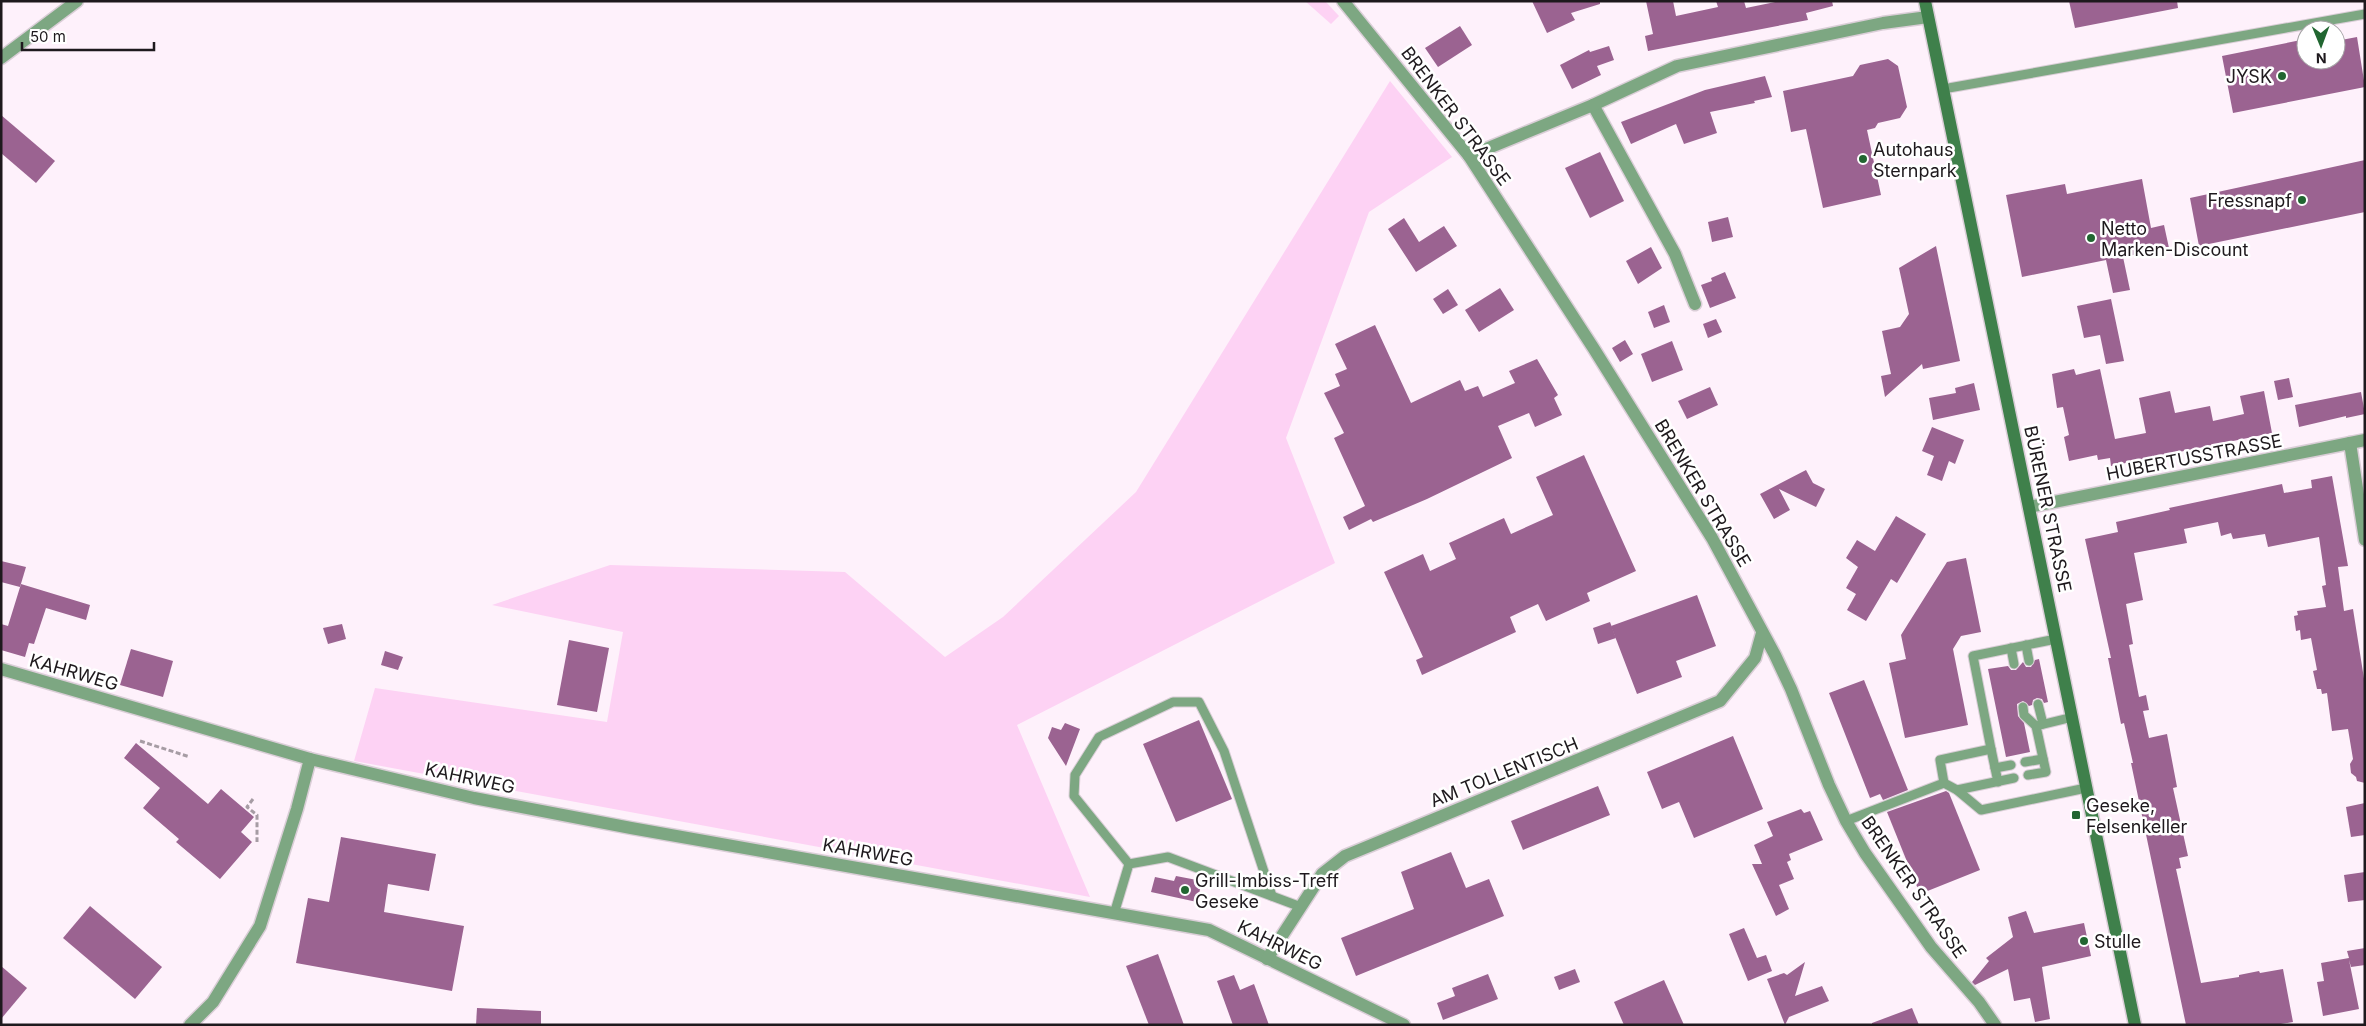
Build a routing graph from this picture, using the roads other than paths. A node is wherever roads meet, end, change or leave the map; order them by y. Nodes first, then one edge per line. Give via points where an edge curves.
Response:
1 (77, 1) edge
2 (1925, 1) edge
3 (1348, 3) edge
4 (2365, 14) edge
5 (1928, 17) junction
6 (1, 58) edge
7 (1943, 89) junction
8 (1593, 105) junction
9 (1469, 156) junction
10 (1694, 304) dead end
11 (2365, 440) edge
12 (2350, 443) junction
13 (2029, 507) junction
14 (2365, 540) edge
15 (1762, 632) junction
16 (2056, 639) junction
17 (2026, 645) junction
18 (2011, 648) junction
19 (2029, 661) dead end
20 (2014, 664) dead end
21 (1, 669) edge
22 (2038, 704) dead end
23 (2023, 707) dead end
24 (2073, 717) junction
25 (2039, 725) junction
26 (1991, 749) junction
27 (310, 759) junction
28 (2043, 759) junction
29 (2025, 762) dead end
30 (2011, 765) dead end
31 (1995, 768) junction
32 (2028, 775) dead end
33 (2014, 778) dead end
34 (1998, 782) junction
35 (1944, 783) junction
36 (2086, 788) junction
37 (1957, 790) junction
38 (1846, 821) junction
39 (1129, 864) junction
40 (1272, 896) junction
41 (1301, 906) junction
42 (1114, 914) junction
43 (1267, 958) junction
44 (190, 1025) edge
45 (1404, 1025) edge
46 (1995, 1025) edge
47 (2135, 1025) edge

1 - 6 street
2 - 5 main road, BÜRENER STRASSE
3 - 9 street, BRENKER STRASSE
4 - 7 lane
5 - 7 main road, BÜRENER STRASSE
5 - 8 street via 1677,66
7 - 13 main road, BÜRENER STRASSE
8 - 9 street
8 - 10 street via 1675,254
9 - 15 street, BRENKER STRASSE via 1712,538
11 - 12 street, HUBERTUSSTRASSE
12 - 13 street, HUBERTUSSTRASSE
12 - 14 street
13 - 16 main road, BÜRENER STRASSE
15 - 38 street, BRENKER STRASSE via 1791,689
15 - 41 street, AM TOLLENTISCH via 1755,658 1720,701 1345,856 1322,874
16 - 17 lane
16 - 24 main road, BÜRENER STRASSE
17 - 18 lane
17 - 19 lane
18 - 20 lane
18 - 26 lane via 1973,656
21 - 27 street, KAHRWEG
22 - 25 lane
23 - 25 lane via 2024,715
24 - 25 lane
24 - 36 main road, BÜRENER STRASSE
25 - 28 lane
26 - 31 lane
26 - 35 lane via 1940,760
27 - 42 street, KAHRWEG via 474,798
27 - 44 street via 260,926 213,1002
28 - 29 lane
28 - 32 lane via 2046,772
30 - 31 lane
31 - 34 lane
33 - 34 lane
34 - 37 lane
35 - 37 lane
35 - 38 lane
36 - 37 lane via 1981,810
36 - 47 main road, BÜRENER STRASSE
38 - 46 street, BRENKER STRASSE via 1931,947
39 - 40 lane via 1168,857
39 - 40 lane via 1074,796 1075,775 1099,737 1173,702 1199,702 1224,751
39 - 42 lane
40 - 41 lane
41 - 43 street, AM TOLLENTISCH
42 - 43 street, KAHRWEG via 1209,930
43 - 45 street, KAHRWEG

